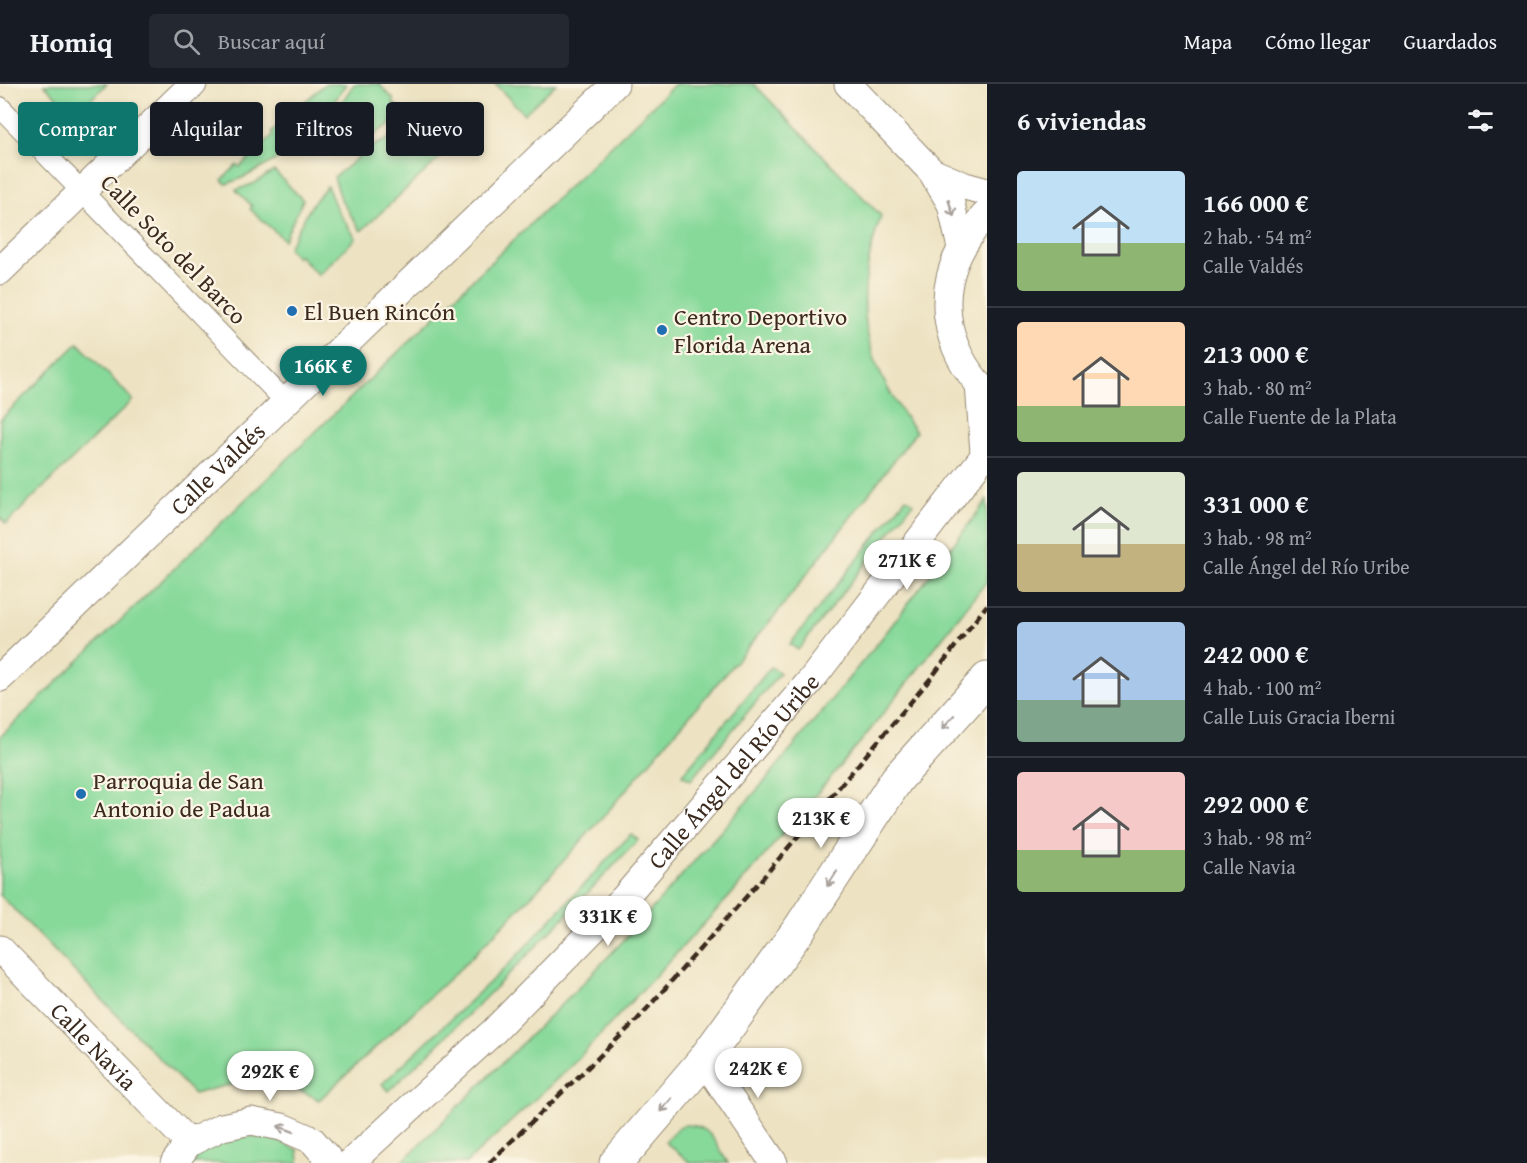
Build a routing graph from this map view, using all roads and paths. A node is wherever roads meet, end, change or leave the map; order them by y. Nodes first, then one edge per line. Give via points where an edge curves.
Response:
1 (193, 84) edge
2 (615, 84) edge
3 (848, 84) edge
4 (0, 107) edge
5 (932, 172) junction
6 (84, 191) junction
7 (987, 192) edge
8 (987, 213) edge
9 (961, 248) junction
10 (0, 271) edge
11 (983, 388) edge
12 (286, 402) junction
13 (986, 452) edge
14 (0, 678) edge
15 (987, 679) edge
16 (0, 949) edge
17 (704, 1060) junction
18 (182, 1153) edge
19 (332, 1163) edge
20 (350, 1163) edge
21 (616, 1163) edge
22 (774, 1163) edge

1 - 6 street
2 - 12 street, Calle Valdés
3 - 5 street
4 - 6 street, Calle Soto del Barco
5 - 7 street
5 -> 9 street via 951,204
6 - 10 street
6 - 12 street, Calle Soto del Barco
8 - 9 street
9 - 11 street via 948,280 950,330 960,357
11 - 13 street, Calle Ángel del Río Uribe
12 - 14 street, Calle Valdés
13 - 20 street, Calle Ángel del Río Uribe via 812,679 624,898 494,1031
15 -> 17 main road via 897,779 800,928
16 - 18 street, Calle Navia
17 -> 21 main road
17 - 22 street
19 -> 18 street via 312,1140 282,1127 250,1121 222,1127

